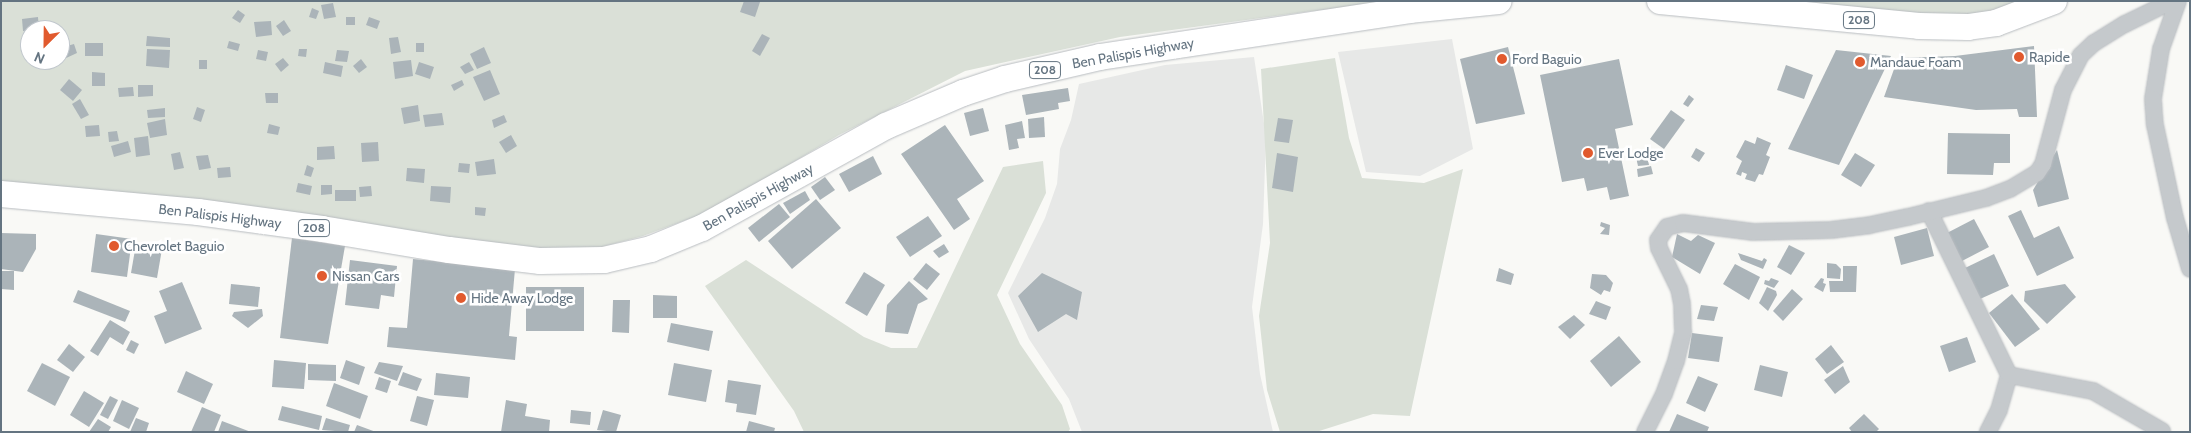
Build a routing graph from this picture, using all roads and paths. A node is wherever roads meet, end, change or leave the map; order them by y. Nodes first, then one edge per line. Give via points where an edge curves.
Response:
1 (1499, 1) edge
2 (1660, 1) edge
3 (2054, 1) edge
4 (2172, 1) edge
5 (2178, 1) edge
6 (1705, 3) edge
7 (1, 194) edge
8 (1929, 211) junction
9 (2190, 269) edge
10 (2009, 375) junction
11 (2162, 431) edge
12 (1645, 432) edge
13 (1988, 432) edge

1 - 7 main road, Ben Palispis Highway / 208 via 1409,10 1100,57 1006,79 963,93 886,126 702,228 651,249 604,260 540,261 198,212
2 - 6 main road, 208
3 - 6 main road, 208 via 1996,23 1968,27 1919,26
4 - 8 street via 2125,24 2081,55 2063,90 2050,146 2037,173 2010,190
5 - 9 street via 2161,49 2153,99 2175,218
8 - 10 street
8 - 12 street via 1832,230 1753,232 1683,223 1667,227 1658,240 1659,248 1679,289 1682,332 1667,386
10 - 11 street via 2093,391
10 - 13 street via 1999,410

